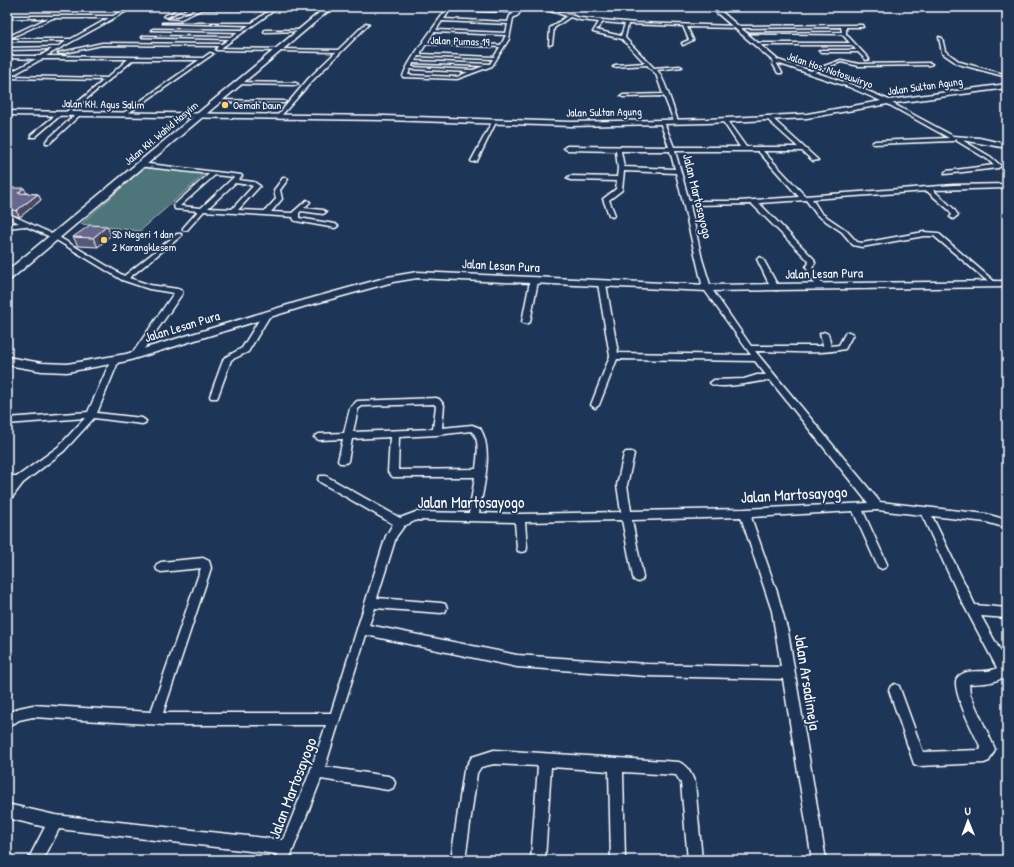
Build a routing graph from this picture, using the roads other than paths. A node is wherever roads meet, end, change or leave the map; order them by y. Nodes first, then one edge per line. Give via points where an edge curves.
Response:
1 (132, 7) edge
2 (186, 7) edge
3 (204, 7) edge
4 (330, 7) edge
5 (565, 7) edge
6 (713, 7) edge
7 (275, 8) edge
8 (449, 8) edge
9 (520, 9) edge
10 (192, 12) junction
11 (254, 13) tunnel mouth
12 (560, 13) junction
13 (445, 14) junction
14 (452, 15) dead end
15 (504, 16) dead end
16 (569, 16) junction
17 (7, 17) edge
18 (55, 17) junction
19 (113, 17) junction
20 (511, 17) junction
21 (169, 18) junction
22 (180, 18) junction
23 (195, 18) dead end
24 (253, 18) dead end
25 (261, 18) junction
26 (441, 20) junction
27 (601, 22) junction
28 (510, 23) junction
29 (628, 23) junction
30 (164, 24) junction
31 (253, 24) junction
32 (367, 24) dead end
33 (684, 25) junction
34 (437, 26) junction
35 (843, 26) junction
36 (862, 26) dead end
37 (738, 27) junction
38 (480, 28) dead end
39 (502, 28) dead end
40 (510, 28) junction
41 (153, 30) junction
42 (243, 31) junction
43 (265, 31) dead end
44 (302, 31) junction
45 (433, 31) junction
46 (745, 33) junction
47 (509, 34) junction
48 (844, 34) junction
49 (144, 37) junction
50 (429, 37) junction
51 (437, 37) dead end
52 (233, 38) junction
53 (623, 38) junction
54 (940, 38) dead end
55 (7, 39) edge
56 (70, 40) junction
57 (498, 40) dead end
58 (506, 40) junction
59 (425, 43) junction
60 (134, 44) junction
61 (550, 44) dead end
62 (683, 44) dead end
63 (757, 44) junction
64 (853, 44) junction
65 (222, 45) junction
66 (502, 46) junction
67 (57, 48) junction
68 (7, 49) edge
69 (217, 49) junction
70 (279, 49) junction
71 (421, 49) junction
72 (428, 49) dead end
73 (858, 50) junction
74 (340, 51) junction
75 (821, 51) dead end
76 (65, 52) junction
77 (490, 52) dead end
78 (498, 52) junction
79 (211, 54) junction
80 (416, 55) junction
81 (44, 56) junction
82 (7, 57) edge
83 (132, 58) junction
84 (495, 58) junction
85 (204, 59) junction
86 (867, 59) dead end
87 (776, 61) junction
88 (412, 62) junction
89 (649, 64) junction
90 (930, 64) dead end
91 (491, 65) junction
92 (615, 66) dead end
93 (680, 67) dead end
94 (408, 68) junction
95 (654, 69) junction
96 (476, 72) junction
97 (780, 72) dead end
98 (810, 72) junction
99 (8, 76) edge
100 (1007, 76) edge
101 (108, 79) junction
102 (239, 83) junction
103 (296, 84) dead end
104 (1007, 86) edge
105 (667, 95) junction
106 (623, 96) dead end
107 (217, 102) junction
108 (284, 102) dead end
109 (888, 102) junction
110 (7, 113) edge
111 (63, 114) junction
112 (79, 114) junction
113 (124, 115) junction
114 (200, 116) junction
115 (279, 117) junction
116 (770, 119) junction
117 (724, 120) junction
118 (676, 121) junction
119 (494, 122) junction
120 (662, 122) junction
121 (33, 136) dead end
122 (954, 138) junction
123 (48, 142) dead end
124 (875, 143) dead end
125 (1007, 146) edge
126 (567, 148) dead end
127 (618, 149) junction
128 (672, 149) junction
129 (759, 149) junction
130 (803, 149) junction
131 (744, 150) junction
132 (815, 160) dead end
133 (474, 161) dead end
134 (140, 165) junction
135 (621, 169) junction
136 (678, 171) junction
137 (214, 173) junction
138 (946, 173) dead end
139 (570, 178) dead end
140 (285, 179) dead end
141 (621, 179) junction
142 (236, 181) junction
143 (1007, 186) edge
144 (928, 189) junction
145 (805, 197) junction
146 (307, 202) dead end
147 (752, 202) junction
148 (687, 203) junction
149 (204, 209) junction
150 (301, 209) junction
151 (234, 211) junction
152 (323, 212) dead end
153 (266, 214) junction
154 (296, 214) junction
155 (7, 215) edge
156 (612, 215) dead end
157 (953, 217) dead end
158 (26, 224) junction
159 (7, 226) edge
160 (335, 226) dead end
161 (186, 229) dead end
162 (179, 235) dead end
163 (55, 237) junction
164 (760, 259) dead end
165 (7, 278) edge
166 (124, 279) junction
167 (534, 281) junction
168 (602, 284) junction
169 (994, 284) junction
170 (1007, 284) edge
171 (820, 287) junction
172 (707, 288) junction
173 (775, 288) junction
174 (265, 317) junction
175 (526, 322) dead end
176 (824, 334) dead end
177 (849, 334) dead end
178 (749, 348) junction
179 (828, 349) junction
180 (136, 354) junction
181 (614, 356) junction
182 (757, 358) junction
183 (115, 360) junction
184 (7, 361) edge
185 (773, 377) junction
186 (714, 383) dead end
187 (214, 396) dead end
188 (596, 405) dead end
189 (91, 415) junction
190 (142, 420) dead end
191 (7, 421) edge
192 (437, 432) junction
193 (395, 434) junction
194 (349, 435) junction
195 (319, 437) dead end
196 (629, 454) dead end
197 (343, 461) dead end
198 (481, 473) junction
199 (323, 479) dead end
200 (7, 480) edge
201 (20, 480) junction
202 (7, 498) edge
203 (877, 506) junction
204 (856, 507) junction
205 (925, 511) junction
206 (745, 513) junction
207 (626, 516) junction
208 (473, 518) junction
209 (520, 518) junction
210 (400, 523) junction
211 (1007, 524) edge
212 (522, 548) dead end
213 (882, 564) dead end
214 (162, 567) dead end
215 (638, 577) dead end
216 (371, 603) junction
217 (441, 608) dead end
218 (973, 610) junction
219 (1007, 613) edge
220 (363, 629) junction
221 (788, 672) junction
222 (895, 690) dead end
223 (155, 718) junction
224 (335, 719) junction
225 (7, 722) edge
226 (544, 761) junction
227 (616, 765) junction
228 (317, 772) junction
229 (388, 783) dead end
230 (7, 811) edge
231 (55, 822) junction
232 (284, 854) edge
233 (36, 860) edge
234 (458, 860) edge
235 (538, 860) edge
236 (618, 860) edge
237 (695, 860) edge
238 (819, 860) edge

1 - 19 street
2 - 21 street via 166,16
3 - 7 street
3 - 10 street
4 - 44 main road, Jalan KH. Wahid Hasyim
5 - 12 street
6 - 37 street, Jalan Hos. Notosuwiryo
7 - 25 street
8 - 9 street
8 - 13 street
9 - 12 street via 547,9
9 - 20 street
10 - 11 street
10 - 22 street
12 - 16 street
13 - 14 street
13 - 26 street
15 - 20 street
16 - 27 street
16 - 61 street via 552,28
17 - 18 street
18 - 19 street
18 - 55 street
19 - 56 street
20 - 28 street
21 - 22 street
21 - 30 street
22 - 23 street
24 - 25 street
25 - 31 street
26 -> 28 street
26 - 34 street
27 - 29 street
27 - 53 street via 594,31
28 - 40 street
29 - 33 street
29 - 53 street
30 - 31 street
30 - 41 street
31 - 42 street
32 - 74 street
33 - 37 street
33 - 62 street via 691,40
34 - 38 street
34 - 45 street
35 - 36 street
35 - 37 street
35 - 48 street
37 - 46 street, Jalan Hos. Notosuwiryo
39 - 40 street
40 - 47 street
41 - 42 street
41 - 49 street
42 - 52 street
43 - 44 street
44 - 70 main road, Jalan KH. Wahid Hasyim
45 - 47 street
45 - 50 street
46 - 48 street
46 - 63 street, Jalan Hos. Notosuwiryo
47 - 58 street
48 - 64 street
49 - 52 street
49 - 60 street
50 - 51 street
50 - 59 street
52 - 65 street
53 - 89 street
54 - 100 street via 943,52 955,62
55 - 56 street
56 - 67 street
57 - 58 street
58 - 66 street
59 - 66 street
59 - 71 street
60 - 65 street
60 - 76 street via 98,44
63 - 64 street
63 - 87 street, Jalan Hos. Notosuwiryo
64 - 73 street
65 - 69 street
66 - 78 street
67 - 68 street
67 - 81 street
69 - 70 street
69 - 79 street
70 - 74 street
70 - 102 main road, Jalan KH. Wahid Hasyim
71 - 72 street, Jalan Pumas 19
71 - 80 street
73 - 75 street
73 - 86 street
74 - 115 street via 311,79
76 - 79 street
76 - 81 street
77 - 78 street, Jalan Pumas 19
78 - 84 street
79 - 85 street
80 - 84 street
80 - 88 street
81 - 82 street
81 - 83 street
81 - 99 street
83 - 85 street
83 - 101 street
84 - 91 street
85 - 113 street
87 - 97 street
87 - 98 street, Jalan Hos. Notosuwiryo
88 - 91 street
88 - 94 street
89 - 92 street
89 - 95 street
90 - 98 street via 859,65 841,61
91 - 96 street
93 - 95 street
94 - 96 street
94 - 96 street via 405,76 457,78
95 - 105 street
98 - 109 street, Jalan Hos. Notosuwiryo
99 - 101 street
101 - 111 street
102 - 103 street
102 - 107 main road, Jalan KH. Wahid Hasyim
104 - 109 street, Jalan Sultan Agung
105 - 106 street
105 - 118 street
107 - 108 street
107 - 114 main road, Jalan KH. Wahid Hasyim
109 - 116 street, Jalan Sultan Agung via 807,116
109 - 122 street
110 - 111 street, Jalan KH. Agus Salim
111 - 112 street, Jalan KH. Agus Salim
111 - 121 street
112 - 113 street, Jalan KH. Agus Salim
112 - 123 street
113 - 114 street, Jalan KH. Agus Salim
114 - 115 street, Jalan Sultan Agung
114 - 134 main road, Jalan KH. Wahid Hasyim
115 - 119 street, Jalan Sultan Agung
116 - 117 street, Jalan Sultan Agung
116 - 130 street
117 - 118 street, Jalan Sultan Agung
117 - 131 street
118 - 120 street, Jalan Sultan Agung
119 - 120 street, Jalan Sultan Agung
119 - 133 street
120 - 128 street, Jalan Martosayogo
122 - 124 street
122 - 125 street
122 - 138 street via 998,166
126 - 127 street
127 - 128 street
127 - 135 street
128 - 131 street
128 - 136 street, Jalan Martosayogo
129 - 130 street
129 - 131 street
129 - 145 street
130 - 132 street
134 - 137 street
134 - 163 main road, Jalan KH. Wahid Hasyim
135 - 136 street
135 - 141 street
136 - 148 street, Jalan Martosayogo
137 - 142 street via 238,175
137 - 149 street via 176,206
139 - 141 street
140 - 153 street via 277,190 278,199
141 - 156 street via 619,191 606,199
142 - 149 street
142 - 151 street via 252,182 257,186
143 - 144 street
144 - 145 street
144 - 157 street via 951,209 955,215
145 - 147 street
145 - 169 street via 819,214 844,231 855,244 936,234
146 - 150 street
147 - 148 street
147 - 171 street via 810,259 812,263 809,267
148 - 172 street, Jalan Martosayogo
149 - 151 street
149 - 161 street
150 - 152 street
150 - 154 street
151 - 153 street
153 - 154 street
154 - 160 street via 296,219
155 - 158 street
158 - 159 street
158 - 163 street
162 - 166 street
163 - 165 main road, Jalan KH. Wahid Hasyim
163 - 166 street
164 - 173 street
166 - 180 street via 178,293
167 - 168 street, Jalan Lesan Pura
167 - 174 street, Jalan Lesan Pura via 436,275 409,276
167 - 175 street
168 - 172 street, Jalan Lesan Pura
168 - 181 street
169 - 170 street, Jalan Lesan Pura
169 - 171 street, Jalan Lesan Pura
171 - 173 street, Jalan Lesan Pura
172 - 173 street, Jalan Lesan Pura
172 - 178 street, Jalan Martosayogo
174 - 180 street, Jalan Lesan Pura
174 - 187 street via 244,350 226,362
176 - 179 street
177 - 179 street via 842,347
178 - 179 street
178 - 182 street, Jalan Martosayogo
180 - 183 street, Jalan Lesan Pura
181 - 182 street
181 - 188 street
182 - 185 street, Jalan Martosayogo
183 - 184 street, Jalan Lesan Pura via 60,368
183 - 189 street
185 - 186 street via 744,382
185 - 203 street, Jalan Martosayogo
189 - 190 street
189 - 191 street
189 - 201 street via 61,449
192 - 193 street
192 - 194 street via 440,405 436,401 366,402 354,408
192 - 198 street via 478,430 482,437
193 - 194 street
193 - 198 street via 392,468 396,474
194 - 195 street
194 - 197 street
196 - 207 street via 621,478
198 - 208 street
199 - 210 street
200 - 201 street
201 - 202 street
203 - 204 street, Jalan Martosayogo
203 - 205 street, Jalan Martosayogo
204 - 206 street, Jalan Martosayogo
204 - 213 street
205 - 211 street, Jalan Martosayogo via 986,518
205 - 218 street via 947,563
206 - 207 street, Jalan Martosayogo
206 - 221 street, Jalan Arsadimeja via 780,619
207 - 209 street, Jalan Martosayogo
207 - 215 street
208 - 209 street, Jalan Martosayogo
208 - 210 street, Jalan Martosayogo via 416,516
209 - 212 street
210 - 216 street, Jalan Martosayogo via 391,536
214 - 223 street via 203,563 206,568
216 - 217 street
216 - 220 street, Jalan Martosayogo
218 - 219 street
218 - 222 street via 990,647 1004,669 994,676 966,678 962,681 964,694 988,749 984,756 919,759
220 - 221 street via 510,660 647,670
220 - 224 street, Jalan Martosayogo
221 - 238 street, Jalan Arsadimeja
223 - 224 street
223 - 225 street via 33,711 21,713
224 - 228 street, Jalan Martosayogo
226 - 227 street
226 - 234 street via 494,757 477,762 469,777
226 - 235 street
227 - 236 street
227 - 237 street via 672,768 686,776
228 - 229 street
228 - 232 street, Jalan Martosayogo
230 - 231 street
231 - 232 street
231 - 233 street

